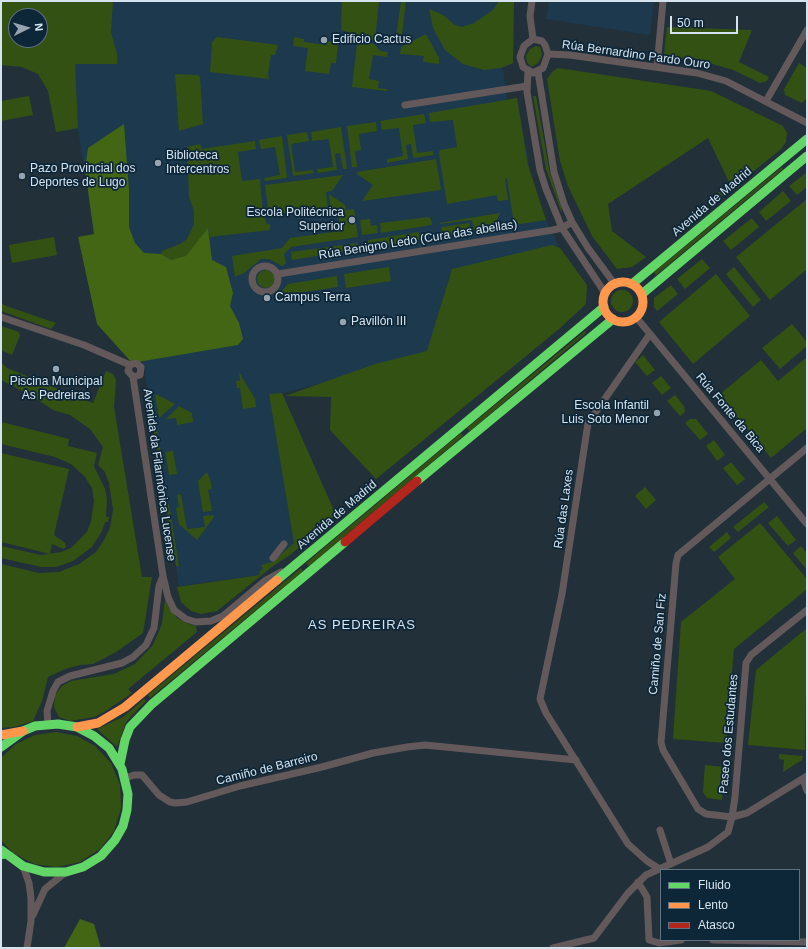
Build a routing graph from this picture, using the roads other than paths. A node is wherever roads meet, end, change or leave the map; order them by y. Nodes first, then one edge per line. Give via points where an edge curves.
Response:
1 (532, 1) edge
2 (663, 1) edge
3 (807, 30) edge
4 (533, 40) junction
5 (548, 54) junction
6 (657, 67) junction
7 (528, 71) junction
8 (538, 72) junction
9 (527, 86) junction
10 (766, 101) junction
11 (405, 105) dead end
12 (807, 122) edge
13 (807, 139) edge
14 (807, 156) edge
15 (572, 222) junction
16 (562, 228) junction
17 (278, 274) dead end
18 (614, 283) junction
19 (632, 284) junction
20 (605, 293) junction
21 (642, 294) junction
22 (604, 307) junction
23 (1, 317) edge
24 (636, 317) junction
25 (613, 319) junction
26 (650, 334) junction
27 (130, 365) junction
28 (134, 377) junction
29 (807, 448) edge
30 (770, 479) junction
31 (807, 524) edge
32 (284, 544) dead end
33 (273, 558) dead end
34 (299, 562) junction
35 (163, 576) junction
36 (807, 610) edge
37 (48, 724) junction
38 (77, 727) junction
39 (23, 731) junction
40 (1, 735) edge
41 (1, 747) edge
42 (576, 760) junction
43 (120, 764) junction
44 (805, 777) edge
45 (126, 778) junction
46 (807, 791) edge
47 (732, 817) junction
48 (660, 830) dead end
49 (2, 853) edge
50 (671, 864) junction
51 (23, 866) junction
52 (658, 868) junction
53 (66, 872) junction
54 (638, 882) junction
55 (31, 921) junction
56 (674, 941) edge
57 (760, 941) edge
58 (807, 942) edge
59 (27, 948) edge
60 (552, 948) edge

1 - 4 street via 530,16
2 - 6 street
3 - 10 street
4 - 5 street, Rúa Bernardino Pardo Ouro via 542,41
4 - 7 street via 524,46 520,57 523,67
5 - 6 street, Rúa Bernardino Pardo Ouro
5 - 8 street, Rúa Bernardino Pardo Ouro via 546,63
6 - 10 street, Rúa Bernardino Pardo Ouro via 697,73 726,81
7 - 8 street
7 - 9 street
8 - 15 street via 554,172
9 - 11 street
9 - 16 street via 540,170
10 - 12 street, Rúa Bernardino Pardo Ouro
13 - 19 main road, Avenida de Madrid
14 - 21 main road
15 - 16 street
15 - 18 street
16 - 17 street, Rúa Benigno Ledo (Cura das abellas)
16 - 20 street
18 - 19 main road
18 - 20 main road
19 - 21 main road
20 - 22 main road
21 - 24 main road via 643,305
22 - 25 main road
22 - 34 main road, Avenida de Madrid
23 - 27 street, Avenida da Filarmónica Lucense via 84,345
24 - 25 main road via 620,322
24 - 26 street, Rúa Fonte da Bica
25 - 43 main road via 152,704 130,728
26 - 30 street, Rúa Fonte da Bica
26 - 42 street, Rúa das Laxes via 588,423 564,587 541,705
27 - 28 street, Avenida da Filarmónica Lucense via 128,373
27 - 28 street, Avenida da Filarmónica Lucense via 136,363 141,367 140,375
28 - 35 street, Avenida da Filarmónica Lucense
29 - 30 street, Camiño de San Fiz
30 - 31 street, Rúa Fonte da Bica
30 - 47 street, Camiño de San Fiz via 683,549 676,563 661,742 663,750 698,809 706,814
32 - 33 street
34 - 35 street, Avenida da Filarmónica Lucense via 266,580 223,616 211,621 196,622 186,619 174,610
34 - 38 main road, Avenida de Madrid via 125,707 98,723
35 - 37 street, Avenida da Filarmónica Lucense via 159,586 154,628 146,645 122,663 70,676 58,682 46,711
36 - 47 street, Paseo dos Estudantes via 751,655 746,663
37 - 38 main road
37 - 39 main road
38 - 43 main road via 109,748
39 - 40 main road
39 - 41 main road
42 - 45 street, Camiño de Barreiro via 425,746 373,753 175,803 164,799 142,776
42 - 52 street via 628,844
43 - 45 main road
44 - 46 street
44 - 47 street via 747,813
45 - 53 main road via 127,810 123,826 115,840 92,862
47 - 50 street, Paseo dos Estudantes via 728,832 708,847
48 - 50 street
49 - 51 main road
50 - 52 street, Paseo dos Estudantes
51 - 53 main road via 44,872
51 - 55 street via 29,883
52 - 54 street, Paseo dos Estudantes
53 - 55 street via 46,889
54 - 56 street via 647,897 649,940 659,943
54 - 60 street, Paseo dos Estudantes via 594,938
55 - 59 street
57 - 58 street

